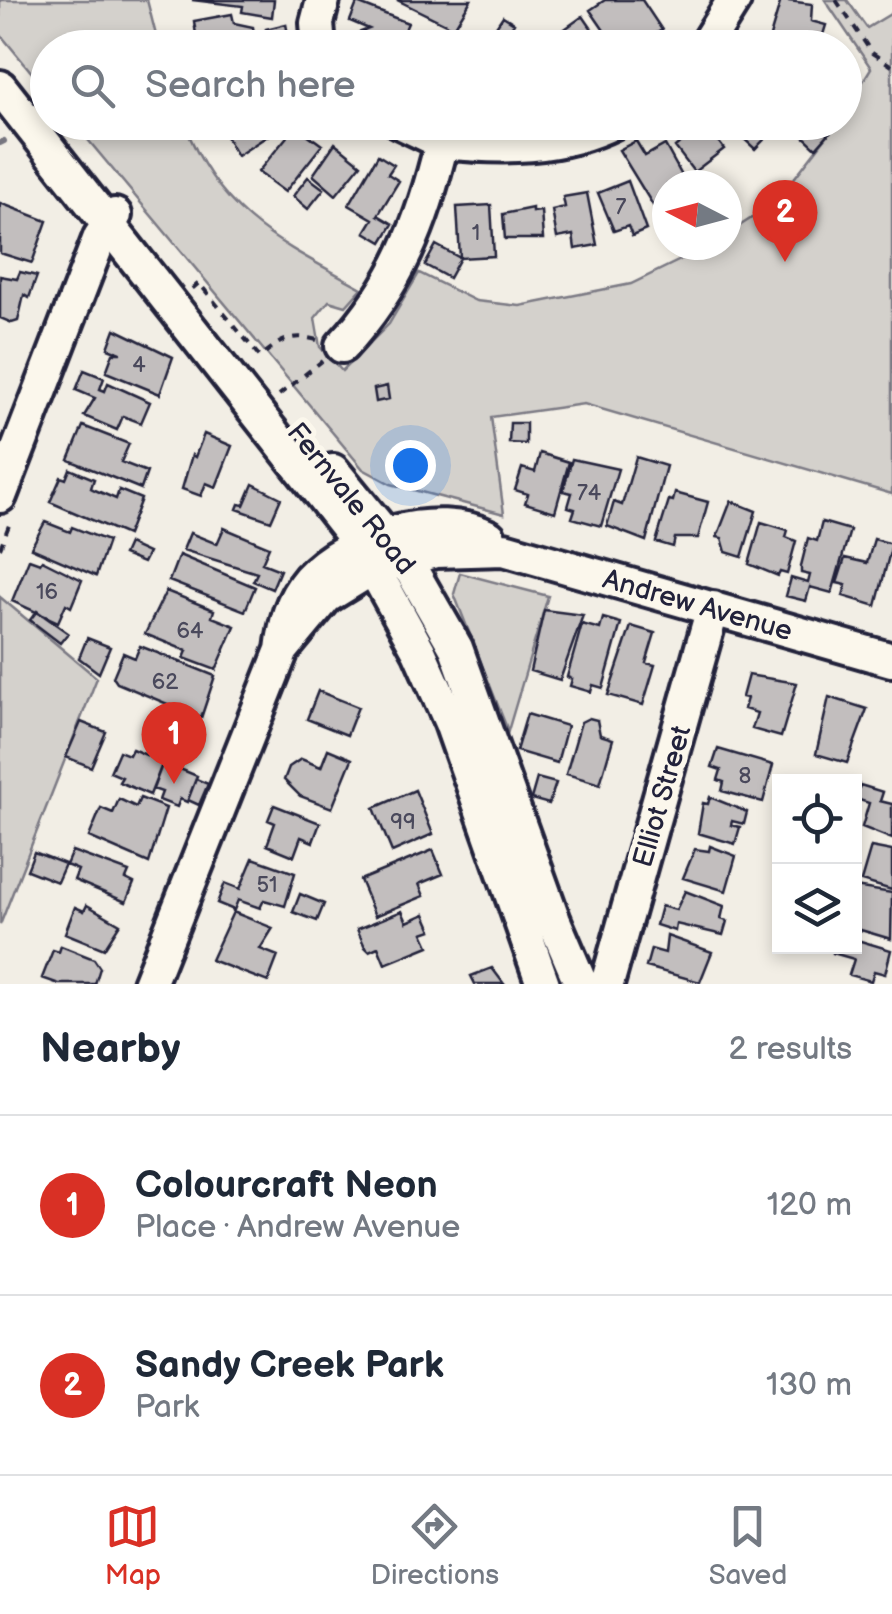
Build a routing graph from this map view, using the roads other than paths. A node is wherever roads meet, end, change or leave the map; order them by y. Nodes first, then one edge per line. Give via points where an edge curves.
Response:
1 (322, 0) edge
2 (734, 0) edge
3 (318, 30) edge
4 (715, 30) edge
5 (0, 87) edge
6 (30, 123) edge
7 (44, 140) edge
8 (438, 140) edge
9 (559, 140) edge
10 (442, 142) junction
11 (111, 220) junction
12 (334, 344) road end
13 (0, 496) edge
14 (328, 498) junction
15 (382, 552) junction
16 (308, 580) junction
17 (714, 608) junction
18 (282, 650) junction
19 (892, 660) edge
20 (149, 984) edge
21 (543, 984) edge
22 (581, 984) edge
23 (607, 984) edge

1 - 3 street
2 - 4 street
5 - 6 street, Fernvale Road
7 - 11 street, Fernvale Road
8 - 10 street
9 - 10 street via 531,146
10 - 12 street via 403,264 372,314
11 - 13 street
11 - 14 street, Fernvale Road
11 - 15 street, Fernvale Road via 273,400
14 - 15 street, Fernvale Road
14 - 16 street
15 - 16 street, Andrew Avenue via 334,557
15 - 17 street, Andrew Avenue via 504,549
15 - 18 street, Andrew Avenue via 326,597
15 - 21 street, Fernvale Road
15 - 22 street, Fernvale Road via 456,648
16 - 18 street, Andrew Avenue via 284,625
17 - 19 street, Andrew Avenue
17 - 23 street, Elliot Street
18 - 20 street, Andrew Avenue

